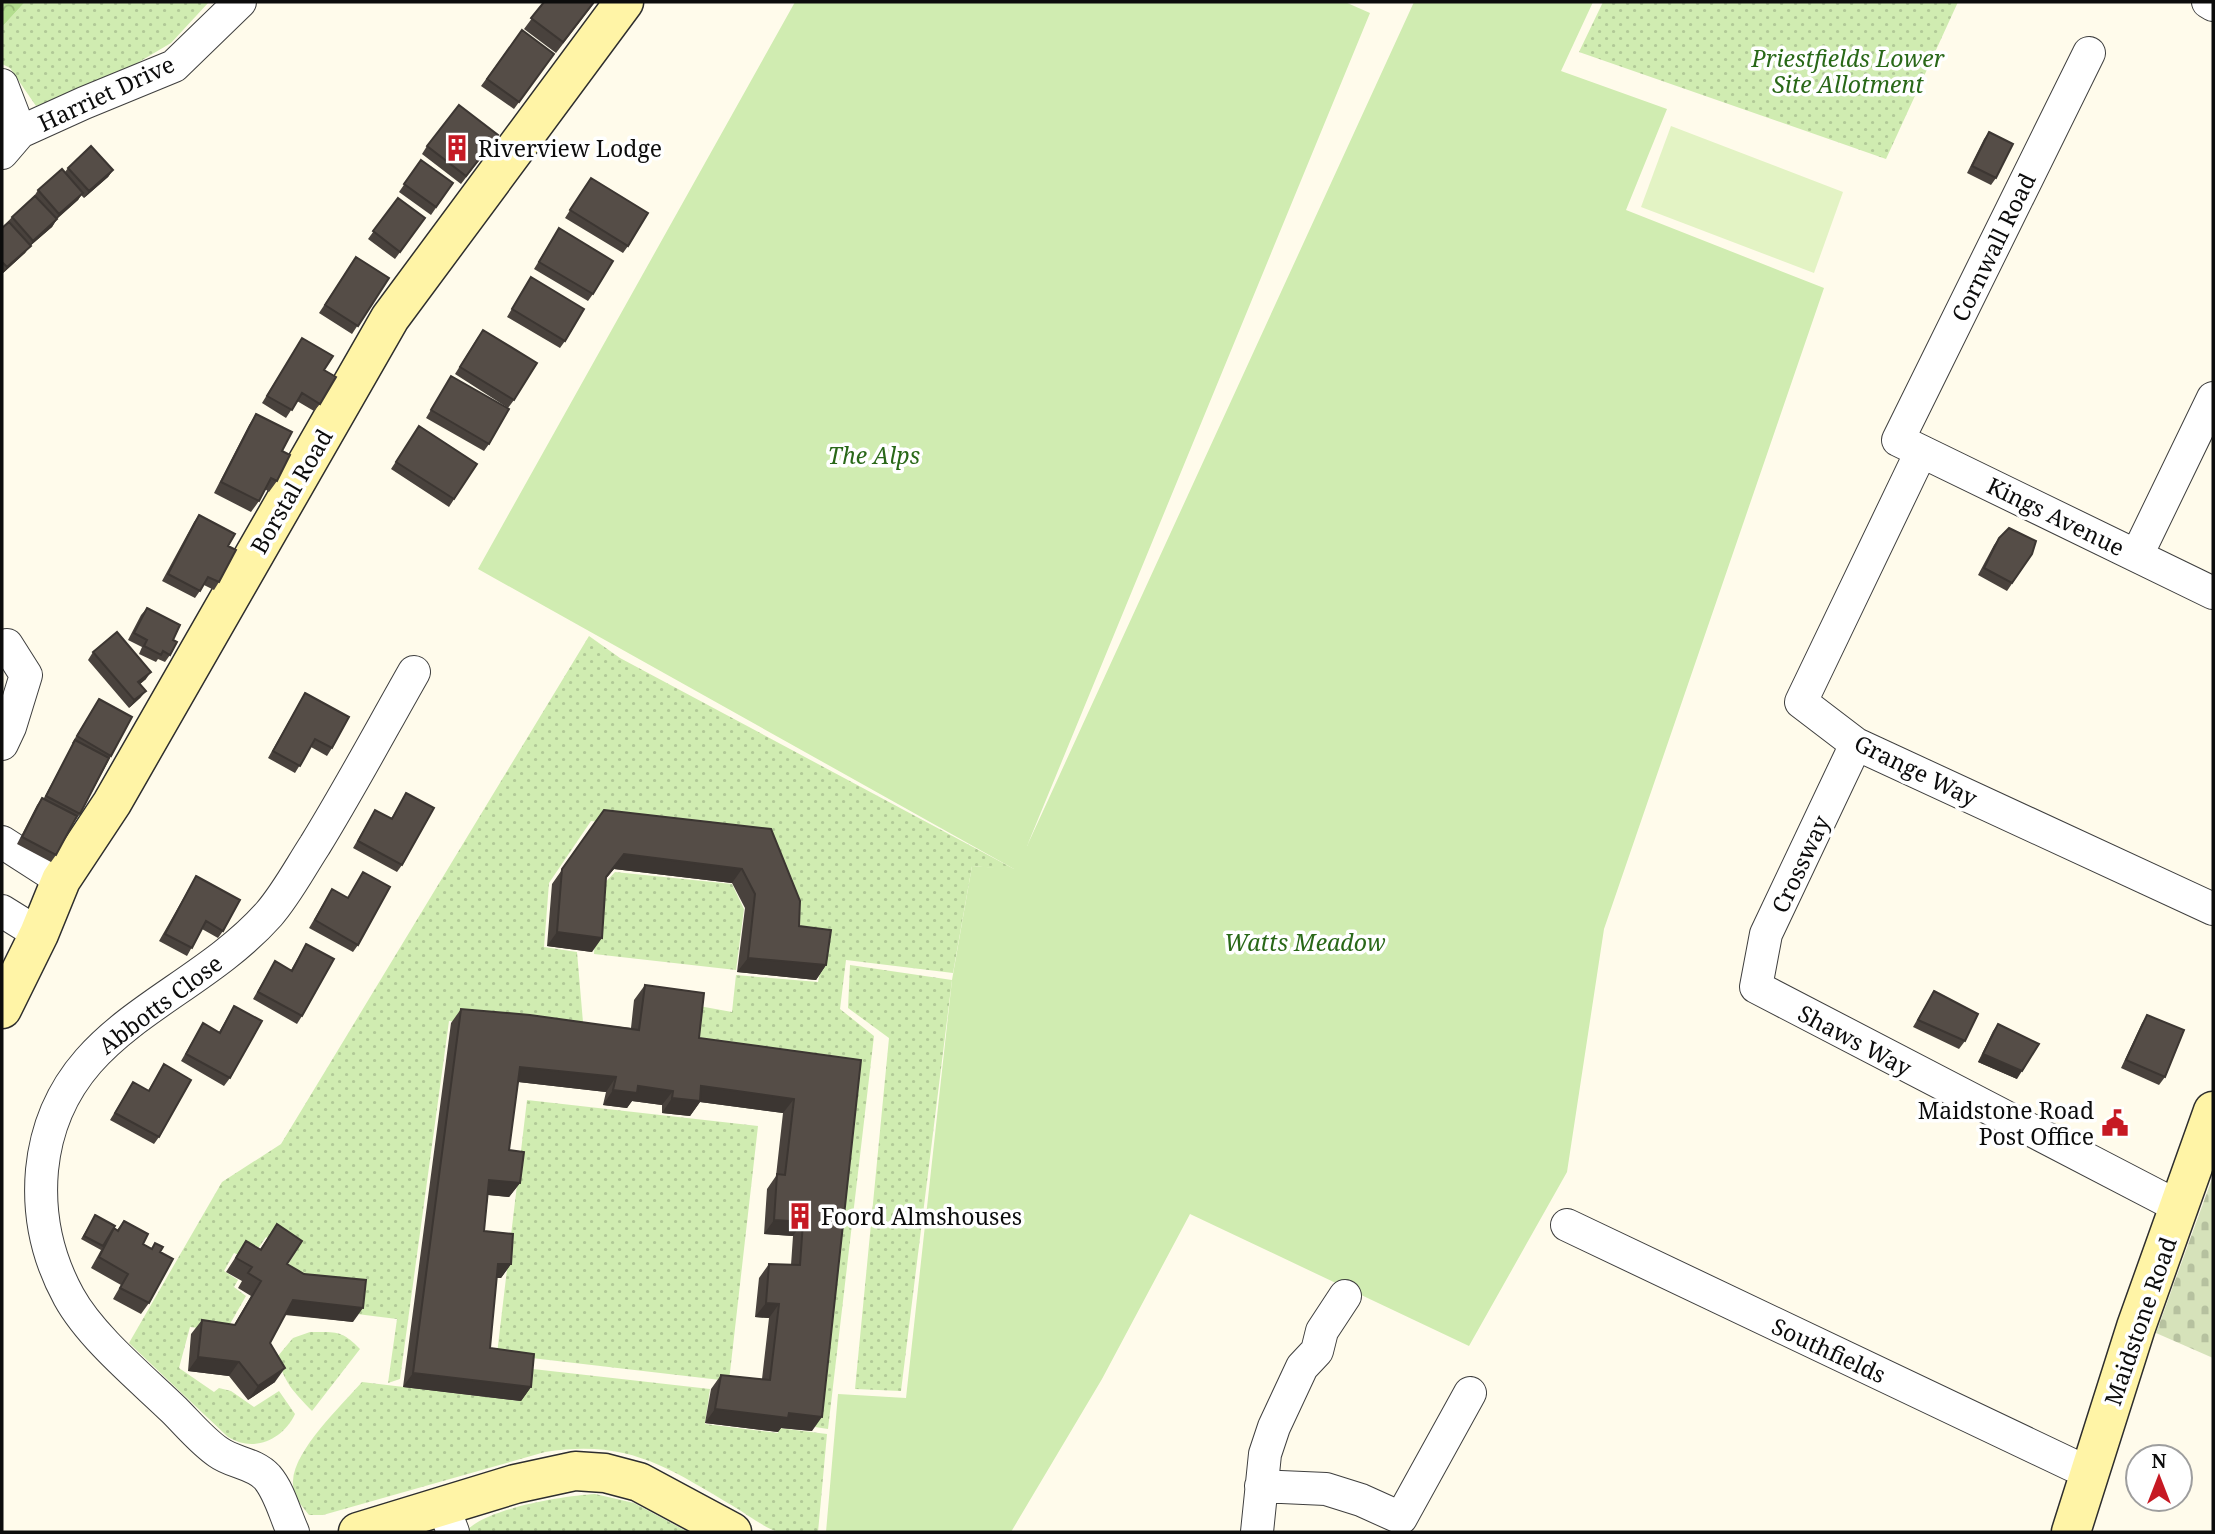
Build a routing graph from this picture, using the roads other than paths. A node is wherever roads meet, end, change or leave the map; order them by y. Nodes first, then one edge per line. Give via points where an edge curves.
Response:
1 (240, 2) edge
2 (624, 2) edge
3 (2208, 2) edge
4 (2213, 5) edge
5 (2089, 53) dead end
6 (2, 85) edge
7 (11, 143) edge
8 (2213, 398) edge
9 (1909, 446) junction
10 (2137, 555) junction
11 (2213, 593) edge
12 (2, 647) edge
13 (414, 672) dead end
14 (2, 744) edge
15 (1856, 744) junction
16 (2, 842) edge
17 (61, 880) junction
18 (2213, 909) edge
19 (2, 911) edge
20 (39, 934) junction
21 (1756, 988) joint
22 (2, 1009) edge
23 (2213, 1111) edge
24 (2179, 1207) junction
25 (1567, 1226) dead end
26 (1345, 1296) dead end
27 (1470, 1393) dead end
28 (2091, 1472) junction
29 (1261, 1486) junction
30 (448, 1519) edge
31 (293, 1532) edge
32 (358, 1532) edge
33 (732, 1532) edge
34 (1257, 1532) edge
35 (2071, 1532) edge

1 - 7 street, Harriet Drive via 174,66 84,103
2 - 17 street, Borstal Road via 390,318 112,803
3 - 4 street
5 - 9 street, Cornwall Road
6 - 7 street
8 - 10 street
9 - 10 street, Kings Avenue
9 - 15 street, Grange Way via 1801,702
10 - 11 street, Kings Avenue
12 - 14 street via 7,645 26,675
13 - 31 street, Abbotts Close via 339,807 279,902 238,944 127,1024 90,1058 56,1112 43,1162 45,1236 75,1308 93,1332 218,1452 267,1477
15 - 18 street, Grange Way
15 - 21 street, Crossway via 1766,934
16 - 17 street
17 - 20 street, Borstal Road
19 - 20 street
20 - 22 street, Borstal Road
21 - 24 street, Shaws Way
23 - 24 street, Maidstone Road
24 - 28 street, Maidstone Road
25 - 28 street, Southfields
26 - 29 street via 1322,1331 1317,1351 1286,1397 1265,1454
27 - 29 street via 1401,1518 1326,1489
28 - 35 street, Maidstone Road
29 - 34 street
30 - 32 street
30 - 33 street via 575,1471 639,1482

